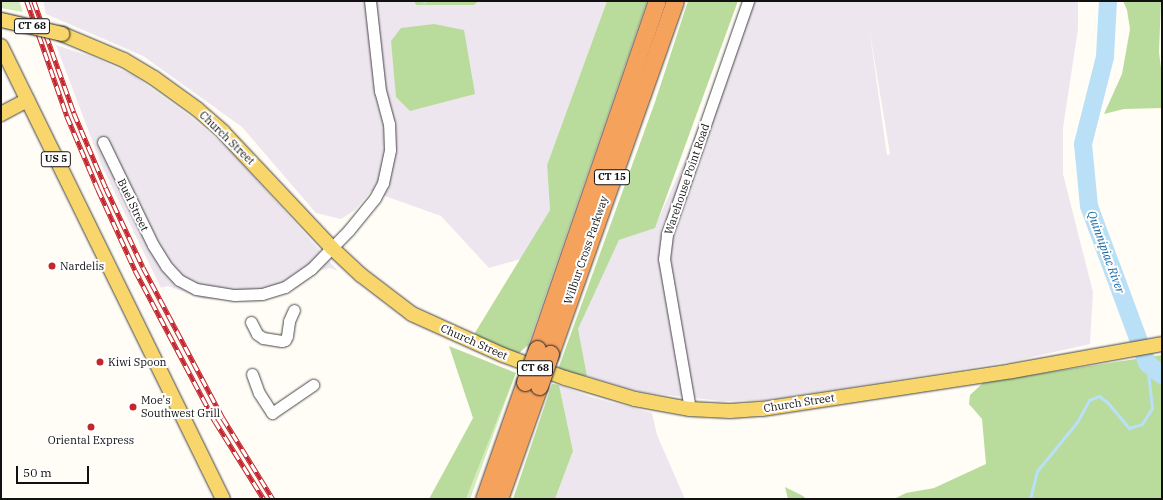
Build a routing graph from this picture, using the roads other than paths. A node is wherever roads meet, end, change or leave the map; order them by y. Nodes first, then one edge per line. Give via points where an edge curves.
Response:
1 (370, 1) edge
2 (657, 1) edge
3 (675, 1) edge
4 (748, 1) edge
5 (1, 20) edge
6 (1, 46) edge
7 (27, 100) junction
8 (1, 114) edge
9 (103, 142) dead end
10 (332, 248) junction
11 (294, 310) dead end
12 (251, 322) dead end
13 (1162, 344) edge
14 (543, 352) junction
15 (252, 374) dead end
16 (532, 384) junction
17 (313, 385) dead end
18 (690, 410) junction
19 (223, 499) edge
20 (484, 499) edge
21 (499, 499) edge

1 - 10 street, Buel Street via 380,91 389,124 390,150 383,183 375,198
2 - 14 highway, Wilbur Cross Parkway / CT 15
3 - 14 highway, Wilbur Cross Parkway / CT 15
4 - 18 street, Warehouse Point Road via 667,234 664,259
5 - 10 main road, Church Street / CT 68, bridge via 62,34 124,60 154,78 197,109 223,132
6 - 7 main road, US 5
7 - 8 main road
7 - 19 main road, US 5
9 - 10 street, Buel Street via 152,245 179,280 196,289 224,294 254,295 275,290 293,282 311,269
10 - 18 main road, Church Street / CT 68 via 360,275 412,314 470,342 596,388
11 - 12 street via 287,336 282,341 263,338 257,334
13 - 18 main road, Church Street / CT 68 via 1012,371 762,409
14 - 16 highway, Wilbur Cross Parkway / CT 15, bridge
15 - 17 street via 259,393 272,413
16 - 20 highway, Wilbur Cross Parkway / CT 15
16 - 21 highway, Wilbur Cross Parkway / CT 15

